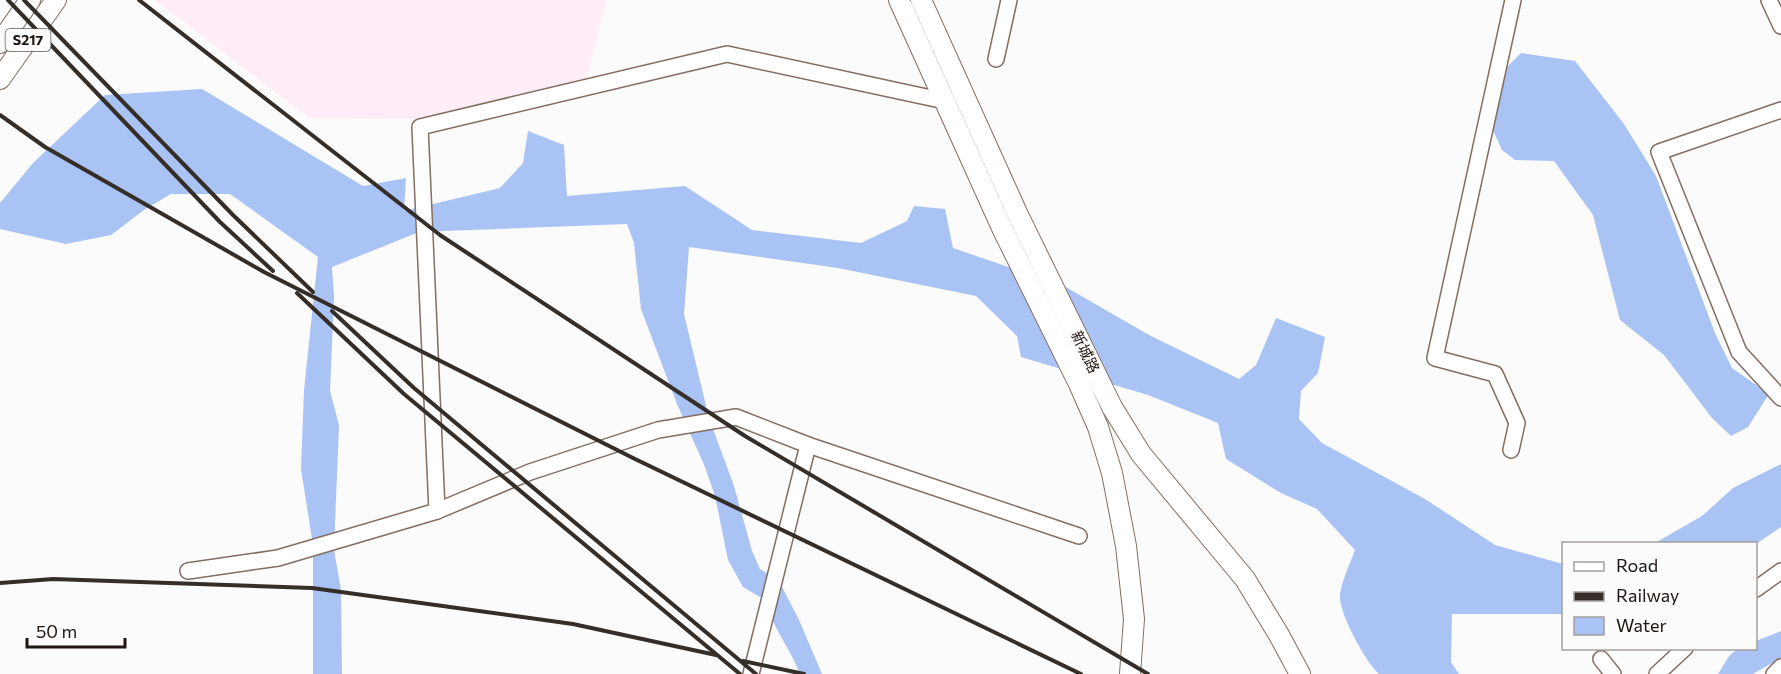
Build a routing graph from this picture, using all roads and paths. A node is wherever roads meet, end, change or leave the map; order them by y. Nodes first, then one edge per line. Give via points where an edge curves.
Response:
1 (30, 0) edge
2 (56, 0) edge
3 (899, 0) edge
4 (921, 0) edge
5 (1009, 0) edge
6 (1513, 0) edge
7 (1769, 0) edge
8 (1781, 26) edge
9 (0, 43) edge
10 (996, 59) dead end
11 (0, 79) edge
12 (945, 101) junction
13 (1781, 110) edge
14 (1781, 398) edge
15 (808, 445) junction
16 (1511, 450) dead end
17 (437, 511) junction
18 (1079, 536) dead end
19 (188, 571) dead end
20 (1781, 571) edge
21 (1757, 588) edge
22 (1683, 650) edge
23 (1601, 659) dead end
24 (1781, 667) edge
25 (751, 674) edge
26 (1130, 674) edge
27 (1299, 674) edge
28 (1612, 674) edge
29 (1657, 674) edge
30 (1774, 674) edge

1 - 9 main road, S217
2 - 11 main road, S217
3 - 12 main road, 新城路
4 - 27 main road, 新城路 via 1018,215 1112,407 1141,453 1245,579
5 - 10 street
6 - 16 street via 1435,358 1496,374 1517,423
7 - 8 street
12 - 17 street via 727,54 420,127
12 - 26 main road, 新城路 via 1098,427 1112,473 1126,546 1134,619
13 - 14 street via 1659,152 1738,352
15 - 17 street via 736,417 658,430 530,472
15 - 18 street
15 - 25 street
17 - 19 street via 278,558
20 - 21 street
22 - 29 street
23 - 28 street
24 - 30 street

